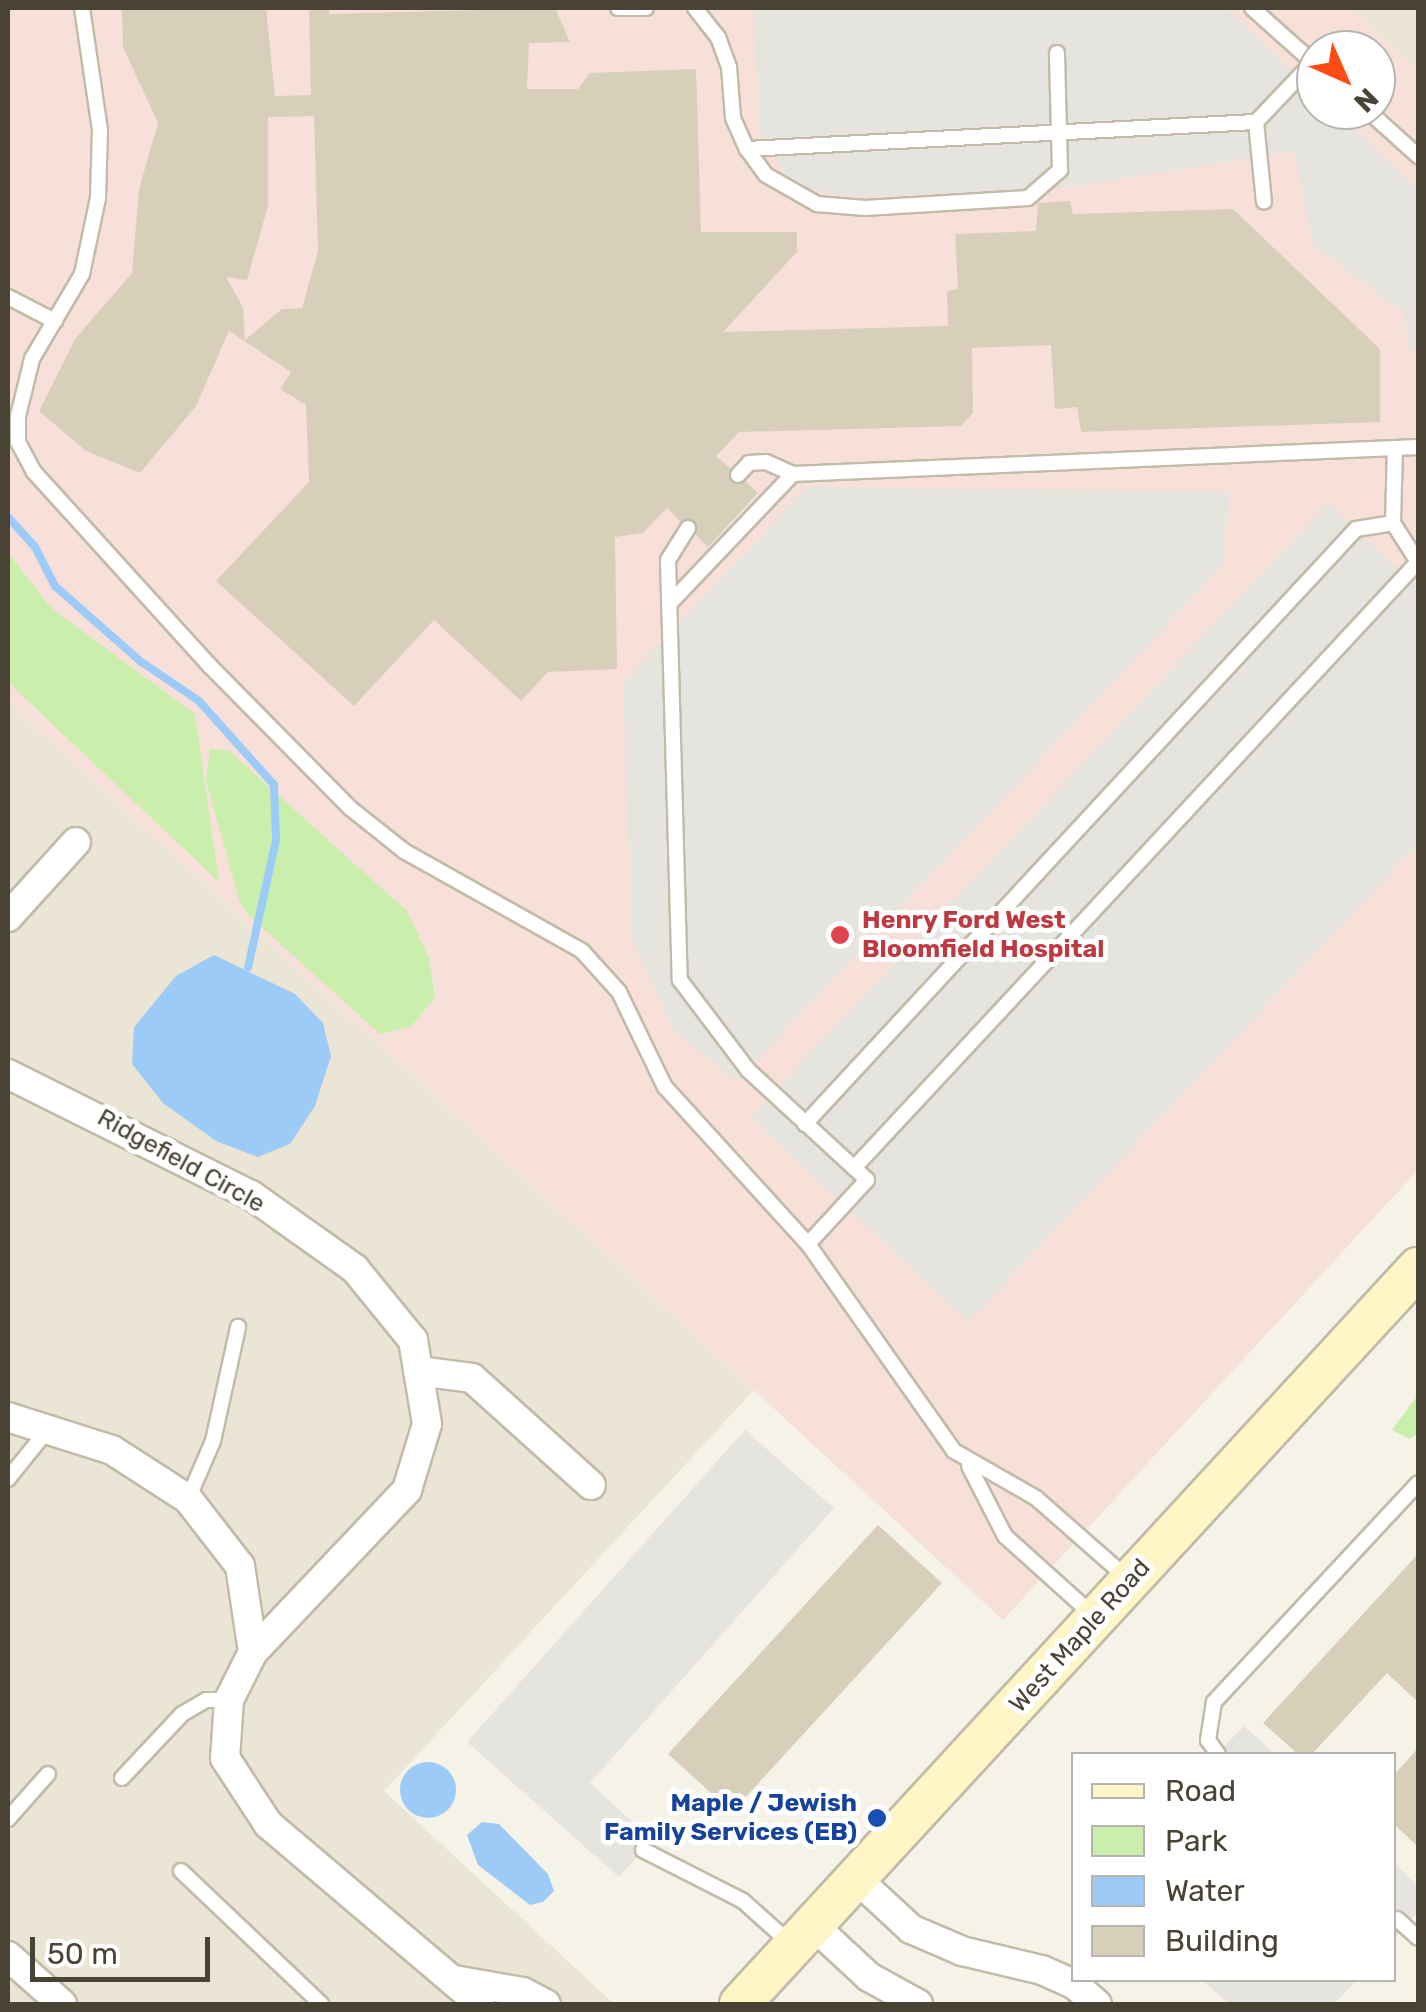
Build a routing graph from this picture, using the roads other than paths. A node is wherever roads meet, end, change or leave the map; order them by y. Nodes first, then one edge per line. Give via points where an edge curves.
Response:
1 (82, 8) edge
2 (618, 8) edge
3 (646, 8) edge
4 (695, 8) edge
5 (1252, 8) edge
6 (1296, 47) edge
7 (1056, 53) dead end
8 (1296, 81) edge
9 (1256, 122) junction
10 (1389, 130) edge
11 (1060, 131) junction
12 (747, 149) junction
13 (1418, 156) edge
14 (1264, 202) dead end
15 (12, 303) edge
16 (55, 320) junction
17 (1418, 447) edge
18 (1395, 448) junction
19 (792, 474) junction
20 (738, 475) dead end
21 (1393, 524) junction
22 (688, 528) dead end
23 (671, 602) junction
24 (76, 842) dead end
25 (8, 917) edge
26 (8, 1074) edge
27 (805, 1124) junction
28 (854, 1168) junction
29 (808, 1244) junction
30 (1418, 1268) edge
31 (238, 1326) dead end
32 (418, 1371) junction
33 (8, 1417) edge
34 (49, 1427) junction
35 (969, 1466) junction
36 (8, 1480) edge
37 (1418, 1483) edge
38 (591, 1485) dead end
39 (188, 1500) junction
40 (1130, 1581) junction
41 (1096, 1618) junction
42 (253, 1652) junction
43 (228, 1700) junction
44 (1217, 1752) edge
45 (48, 1774) dead end
46 (122, 1778) dead end
47 (8, 1819) edge
48 (643, 1850) dead end
49 (181, 1870) dead end
50 (858, 1879) junction
51 (1397, 1919) dead end
52 (804, 1936) junction
53 (1418, 1938) edge
54 (8, 1956) edge
55 (454, 1980) junction
56 (62, 2004) edge
57 (321, 2004) edge
58 (480, 2004) edge
59 (546, 2004) edge
60 (740, 2004) edge
61 (918, 2004) edge
62 (1097, 2004) edge

1 - 16 lane via 100,130 98,198 82,274
2 - 3 lane
4 - 12 lane via 724,52 733,118
5 - 6 lane
7 - 11 lane
8 - 9 lane
9 - 11 lane
9 - 14 lane
10 - 13 lane
11 - 12 lane
11 - 12 lane via 1060,170 1028,198 865,208 818,204 792,193 766,175
15 - 16 lane
16 - 29 lane via 32,359 18,416 18,442 34,472 350,808 404,851 582,952 619,992 665,1087
17 - 18 lane
18 - 19 lane
18 - 21 lane
19 - 20 lane via 766,462 749,464
19 - 23 lane
21 - 27 lane via 1356,529
21 - 28 lane via 1418,562
22 - 23 lane via 668,560
23 - 27 lane via 680,980 748,1070
24 - 25 street
26 - 32 street, Ridgefield Circle via 251,1195 355,1269 412,1340
27 - 28 lane
28 - 29 lane via 868,1180
29 - 35 lane via 931,1424
30 - 40 main road, West Maple Road
31 - 39 lane via 213,1441
32 - 38 street via 472,1378
32 - 42 street, Ridgefield Circle via 427,1424 407,1490
33 - 34 street
34 - 36 lane
34 - 39 street via 112,1450
35 - 40 lane via 1036,1498
35 - 41 lane via 1005,1536
37 - 44 lane via 1214,1702 1208,1740
39 - 42 street via 240,1566
40 - 41 main road, West Maple Road
41 - 50 main road, West Maple Road
42 - 43 street, Ridgefield Circle
43 - 46 lane via 206,1700 182,1714
43 - 55 street, Ridgefield Circle via 225,1758 268,1824 396,1939
45 - 47 lane
48 - 52 lane
49 - 57 lane
50 - 52 main road, West Maple Road
50 - 62 street via 910,1928 962,1951 1042,1970
51 - 53 lane
52 - 60 main road, West Maple Road
52 - 61 street
54 - 56 street
55 - 58 street, Ridgefield Circle
55 - 59 street, Ridgefield Circle via 523,1992

